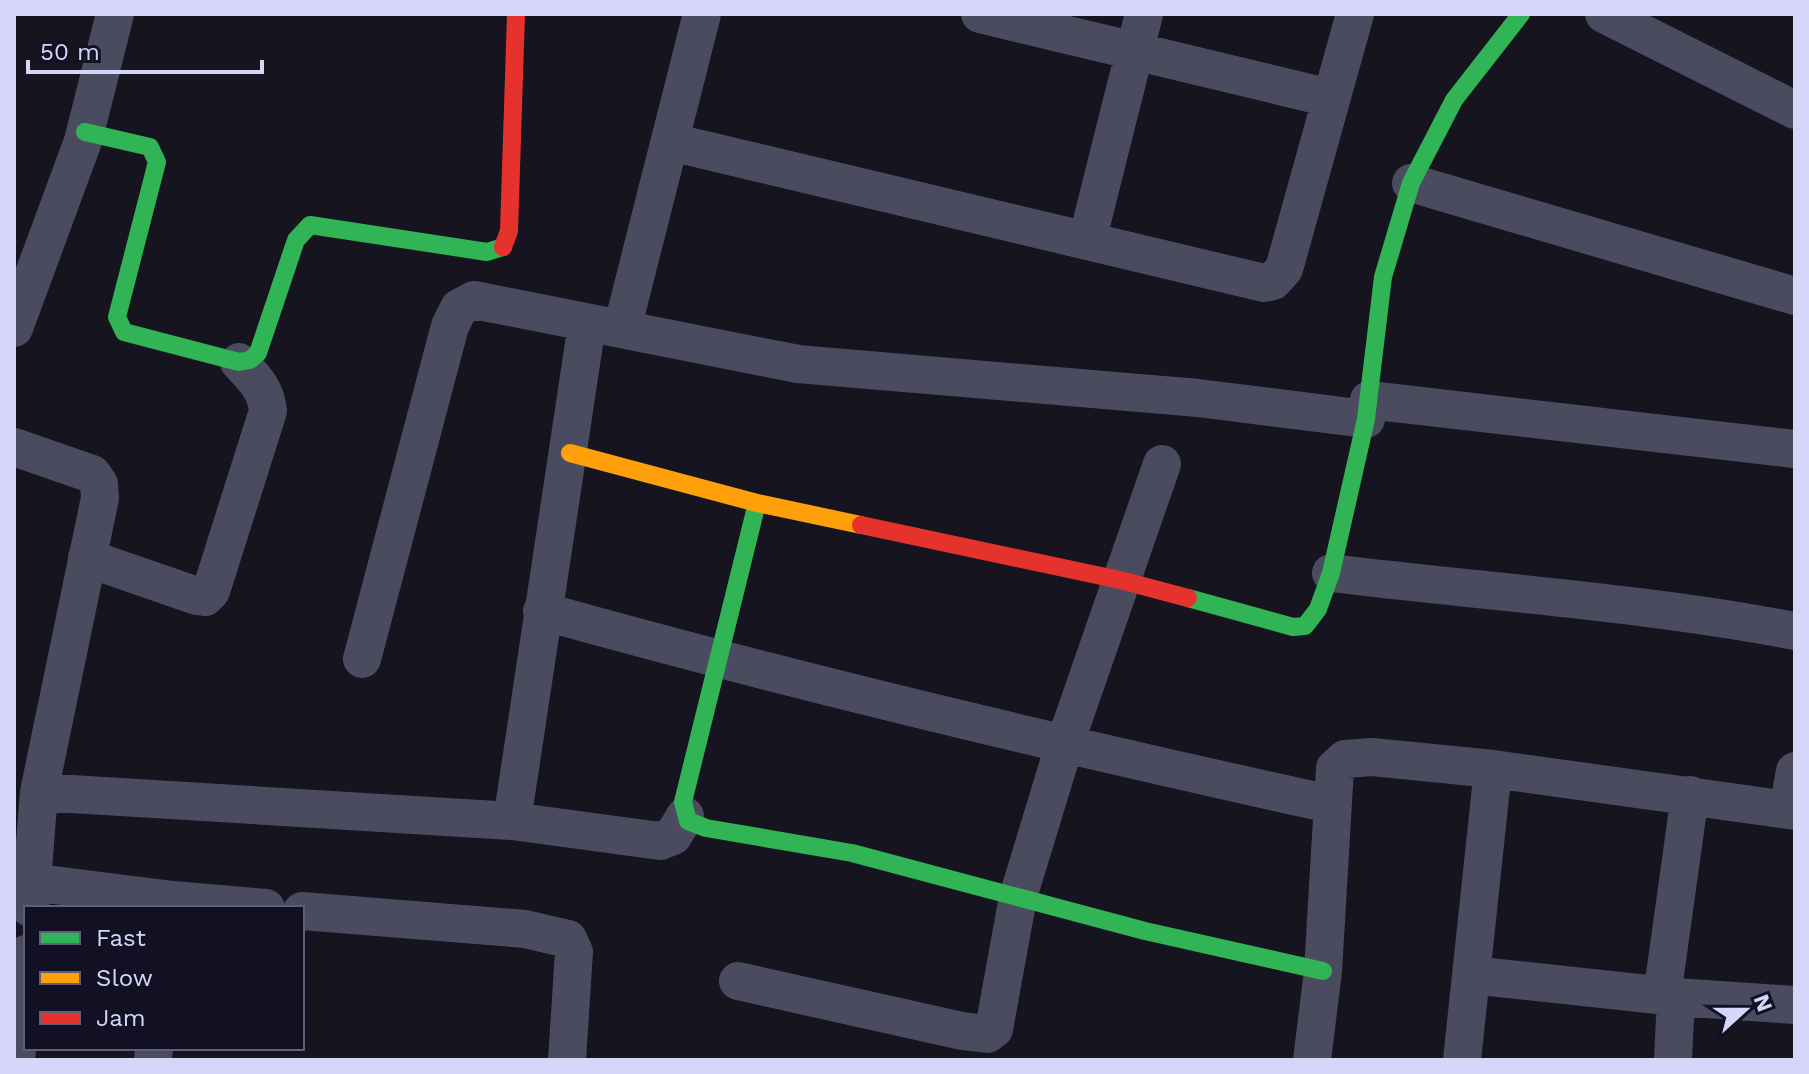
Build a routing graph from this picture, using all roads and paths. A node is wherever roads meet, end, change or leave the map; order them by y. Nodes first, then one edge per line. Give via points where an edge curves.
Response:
1 (115, 14) edge
2 (516, 14) edge
3 (702, 14) edge
4 (980, 14) edge
5 (1144, 14) edge
6 (1355, 14) edge
7 (1521, 14) edge
8 (1628, 20) edge
9 (1136, 51) junction
10 (1330, 98) junction
11 (1795, 110) edge
12 (85, 132) junction
13 (671, 142) junction
14 (1411, 183) junction
15 (1087, 241) junction
16 (1795, 296) edge
17 (604, 326) junction
18 (14, 328) edge
19 (239, 362) junction
20 (1368, 409) junction
21 (14, 447) edge
22 (1795, 449) edge
23 (570, 453) junction
24 (1162, 464) dead end
25 (757, 503) junction
26 (87, 558) junction
27 (1331, 573) junction
28 (1120, 580) junction
29 (542, 611) junction
30 (1795, 631) edge
31 (362, 659) dead end
32 (720, 661) junction
33 (1064, 746) junction
34 (1493, 769) junction
35 (1795, 771) edge
36 (39, 792) junction
37 (1690, 795) junction
38 (1330, 804) junction
39 (1792, 810) edge
40 (685, 816) junction
41 (512, 821) junction
42 (25, 890) edge
43 (1018, 897) junction
44 (172, 904) edge
45 (219, 906) edge
46 (304, 911) edge
47 (1323, 971) junction
48 (24, 972) edge
49 (1471, 975) junction
50 (738, 981) dead end
51 (1669, 996) junction
52 (1795, 1005) edge
53 (20, 1009) edge
54 (16, 1060) edge
55 (567, 1060) edge
56 (1312, 1060) edge
57 (1462, 1060) edge
58 (1673, 1060) edge

1 - 12 street
2 - 19 street via 509,231 502,249 487,252 310,225 296,240 258,353
3 - 13 street
4 - 9 street
5 - 9 street
6 - 10 street
7 - 14 street via 1454,100
8 - 11 street
9 - 10 street
9 - 15 street
10 - 15 street via 1284,269 1273,281 1250,282
12 - 18 street
12 - 19 street via 150,147 157,162 118,325 124,332
13 - 15 street
13 - 17 street
14 - 16 street
14 - 20 street via 1383,277
17 - 20 street via 798,364
17 - 23 street
17 - 31 street via 482,301 459,308
19 - 26 street via 259,384 268,411 211,591 197,596
20 - 22 street
20 - 27 street
21 - 26 street via 92,474 99,484
23 - 25 street
23 - 29 street
24 - 28 street
25 - 28 street
25 - 32 street
26 - 36 street
27 - 28 street via 1313,619 1293,627
27 - 30 street via 1692,612
28 - 33 street
29 - 32 street
29 - 41 street
32 - 33 street
32 - 40 street via 683,802
33 - 38 street
33 - 43 street
34 - 37 street
34 - 38 street via 1353,757 1335,768
34 - 49 street
35 - 39 street
36 - 41 street
36 - 42 street
37 - 39 street
37 - 51 street
38 - 47 street
40 - 41 street via 673,836 660,841
40 - 43 street via 706,828 852,853
42 - 44 street
43 - 47 street
43 - 50 street via 994,1029 987,1034
44 - 45 street
46 - 55 street via 481,924 568,939 574,952
47 - 56 street
48 - 53 street
49 - 51 street
49 - 57 street
51 - 52 street
51 - 58 street
53 - 54 street

